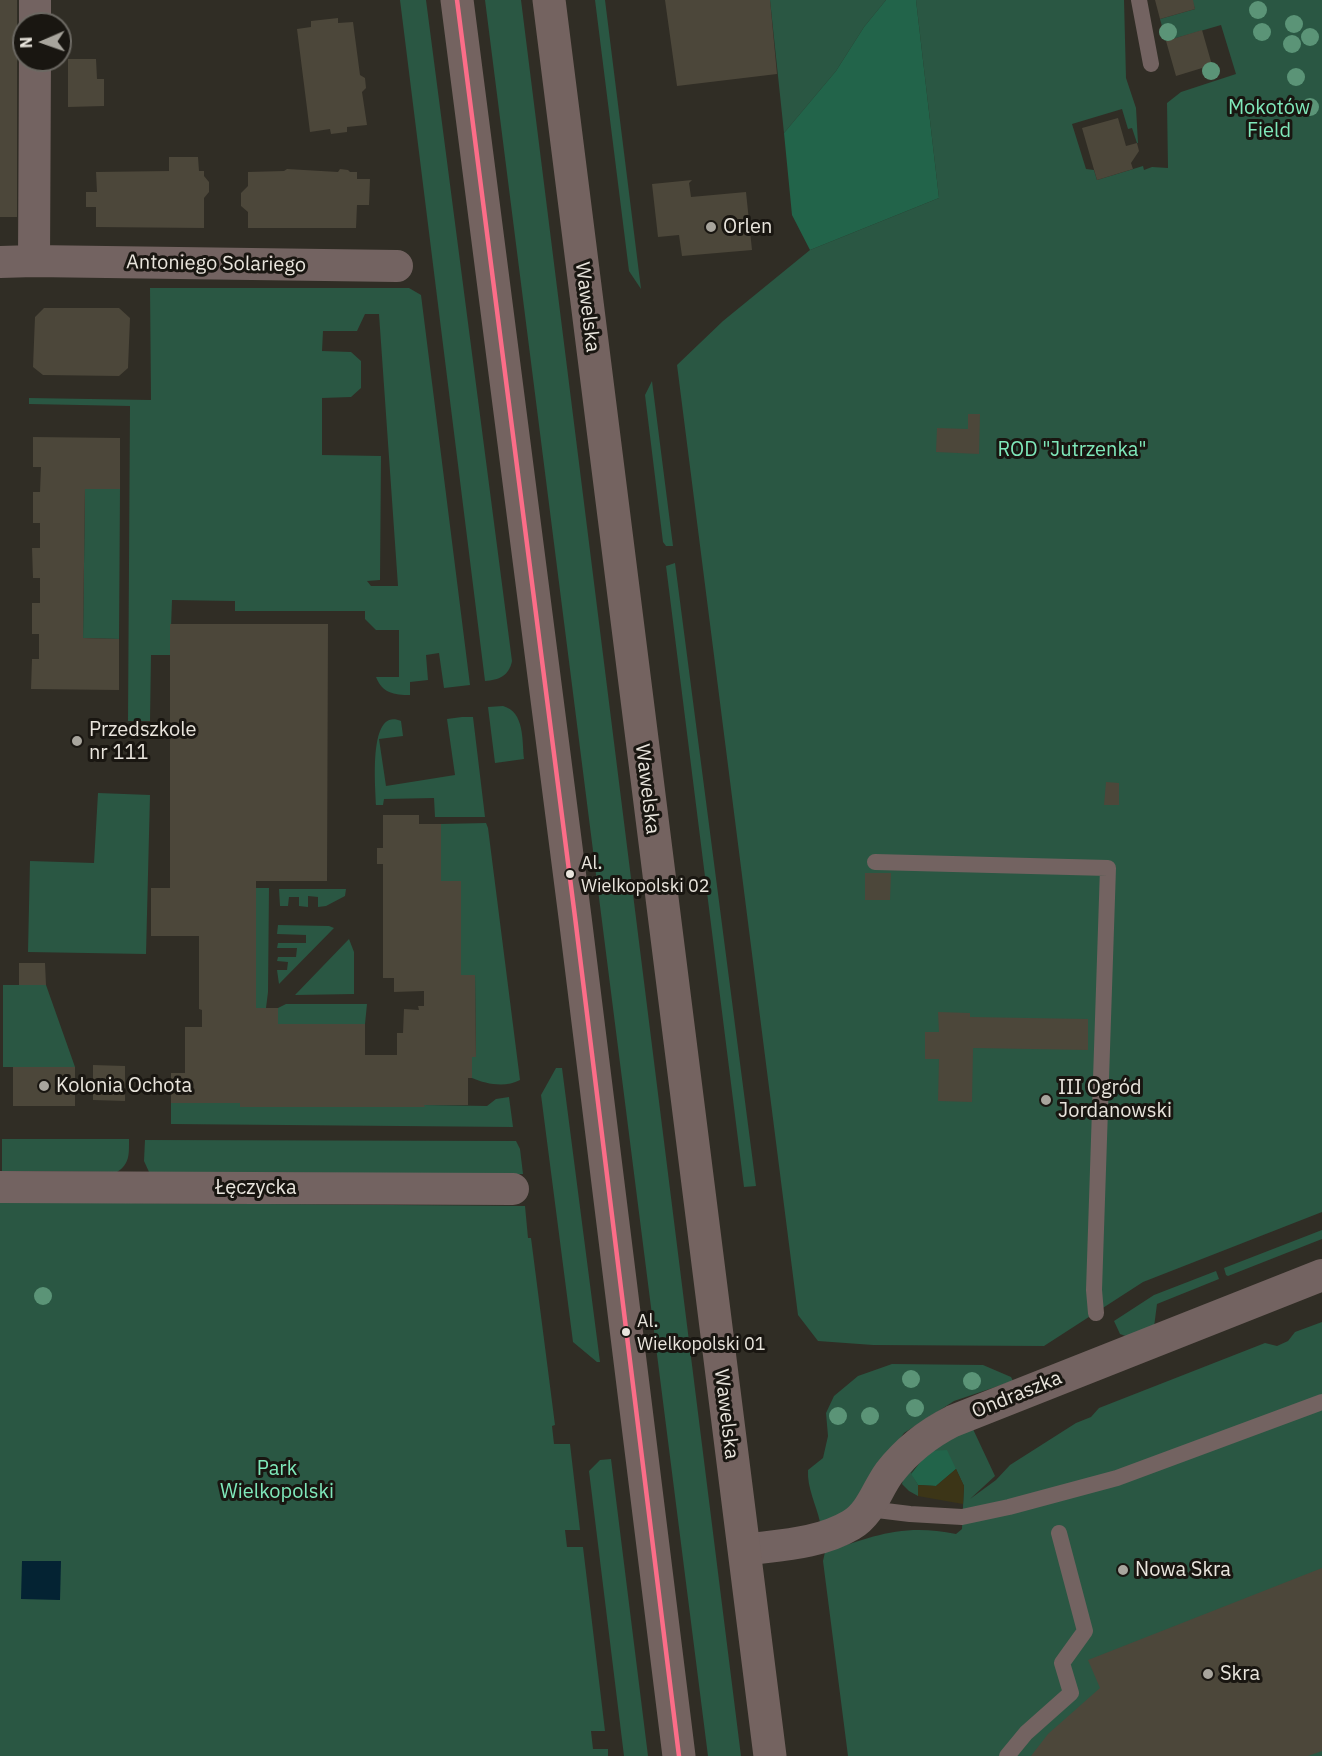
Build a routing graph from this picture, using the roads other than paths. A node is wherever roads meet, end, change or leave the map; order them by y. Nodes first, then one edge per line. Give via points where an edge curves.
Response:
1 (457, 0) edge
2 (549, 0) edge
3 (1139, 0) edge
4 (1151, 64) dead end
5 (35, 72) edge
6 (34, 261) junction
7 (0, 262) edge
8 (397, 266) dead end
9 (875, 862) dead end
10 (0, 1187) edge
11 (513, 1189) dead end
12 (1322, 1275) edge
13 (1096, 1313) dead end
14 (1322, 1402) edge
15 (869, 1509) junction
16 (1059, 1533) dead end
17 (744, 1550) junction
18 (679, 1756) edge
19 (770, 1756) edge
20 (1007, 1756) edge

1 - 18 main road
2 - 17 main road, Wawelska
3 - 4 lane
5 - 6 street
6 - 7 street, Antoniego Solariego
6 - 8 street, Antoniego Solariego
9 - 13 lane via 1108,868
10 - 11 street, Łęczycka
12 - 15 street, Ondraszka via 933,1431 890,1473
14 - 15 lane via 1118,1478 1009,1507 962,1517
15 - 17 street, Ondraszka via 853,1524 827,1536
16 - 20 lane via 1085,1632 1062,1663 1071,1694 1026,1733
17 - 19 main road, Wawelska

